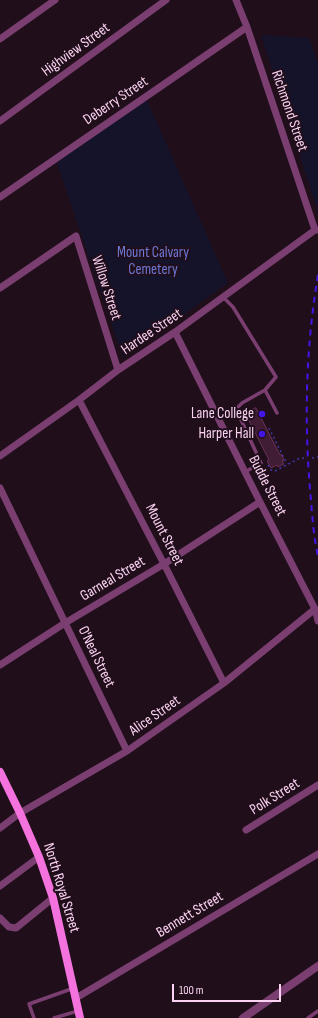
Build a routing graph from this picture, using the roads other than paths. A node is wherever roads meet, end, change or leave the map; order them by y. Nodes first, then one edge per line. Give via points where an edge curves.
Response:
1 (55, 0) edge
2 (166, 0) edge
3 (236, 0) edge
4 (247, 27) junction
5 (0, 39) edge
6 (0, 121) edge
7 (0, 197) edge
8 (317, 230) edge
9 (0, 288) edge
10 (223, 297) junction
11 (175, 332) junction
12 (118, 370) junction
13 (265, 390) junction
14 (79, 400) junction
15 (236, 409) junction
16 (276, 413) dead end
17 (218, 418) junction
18 (0, 456) edge
19 (245, 472) junction
20 (0, 488) edge
21 (260, 502) junction
22 (164, 564) junction
23 (315, 609) junction
24 (318, 621) edge
25 (65, 623) junction
26 (0, 665) edge
27 (224, 683) junction
28 (127, 751) junction
29 (0, 772) edge
30 (318, 785) edge
31 (20, 813) junction
32 (0, 828) edge
33 (246, 830) dead end
34 (318, 854) edge
35 (39, 857) junction
36 (0, 886) edge
37 (53, 898) junction
38 (0, 918) edge
39 (318, 966) edge
40 (74, 988) junction
41 (76, 998) junction
42 (318, 1011) edge
43 (79, 1014) edge
44 (34, 1018) edge
45 (54, 1018) edge
46 (243, 1018) edge
47 (308, 1018) edge

1 - 5 street
2 - 6 street, Highview Street
3 - 4 street, Richmond Street
4 - 7 street, Deberry Street
4 - 8 street, Richmond Street
8 - 10 street, Hardee Street
9 - 12 street, Willow Street via 76,236
10 - 11 street, Hardee Street
10 - 13 lane via 233,307 276,377
11 - 12 street, Hardee Street
11 - 17 street, Budde Street
12 - 14 street, Hardee Street
13 - 15 lane
13 - 16 lane
14 - 18 street, Hardee Street
14 - 22 street, Mount Street
15 - 17 lane
15 - 19 lane via 261,463
17 - 19 street, Budde Street
19 - 21 street, Budde Street
20 - 25 street, O'Neal Street
21 - 22 street, Garneal Street
21 - 23 street, Budde Street
22 - 25 street, Garneal Street
22 - 27 street, Mount Street
23 - 24 street, Budde Street
23 - 27 street, Alice Street
25 - 26 street, Garneal Street
25 - 28 street, O'Neal Street
27 - 28 street, Alice Street
28 - 31 street, Alice Street
29 - 31 main road, North Royal Street
30 - 33 street, Polk Street
31 - 32 street, Alice Street
31 - 35 main road, North Royal Street
34 - 41 street, Bennett Street
35 - 36 street
35 - 37 main road, North Royal Street
37 - 38 street via 16,928 9,927
37 - 40 main road, North Royal Street
39 - 46 street
40 - 41 main road, North Royal Street
40 - 44 lane via 28,1004
41 - 43 main road, North Royal Street
42 - 47 lane
43 - 45 lane

